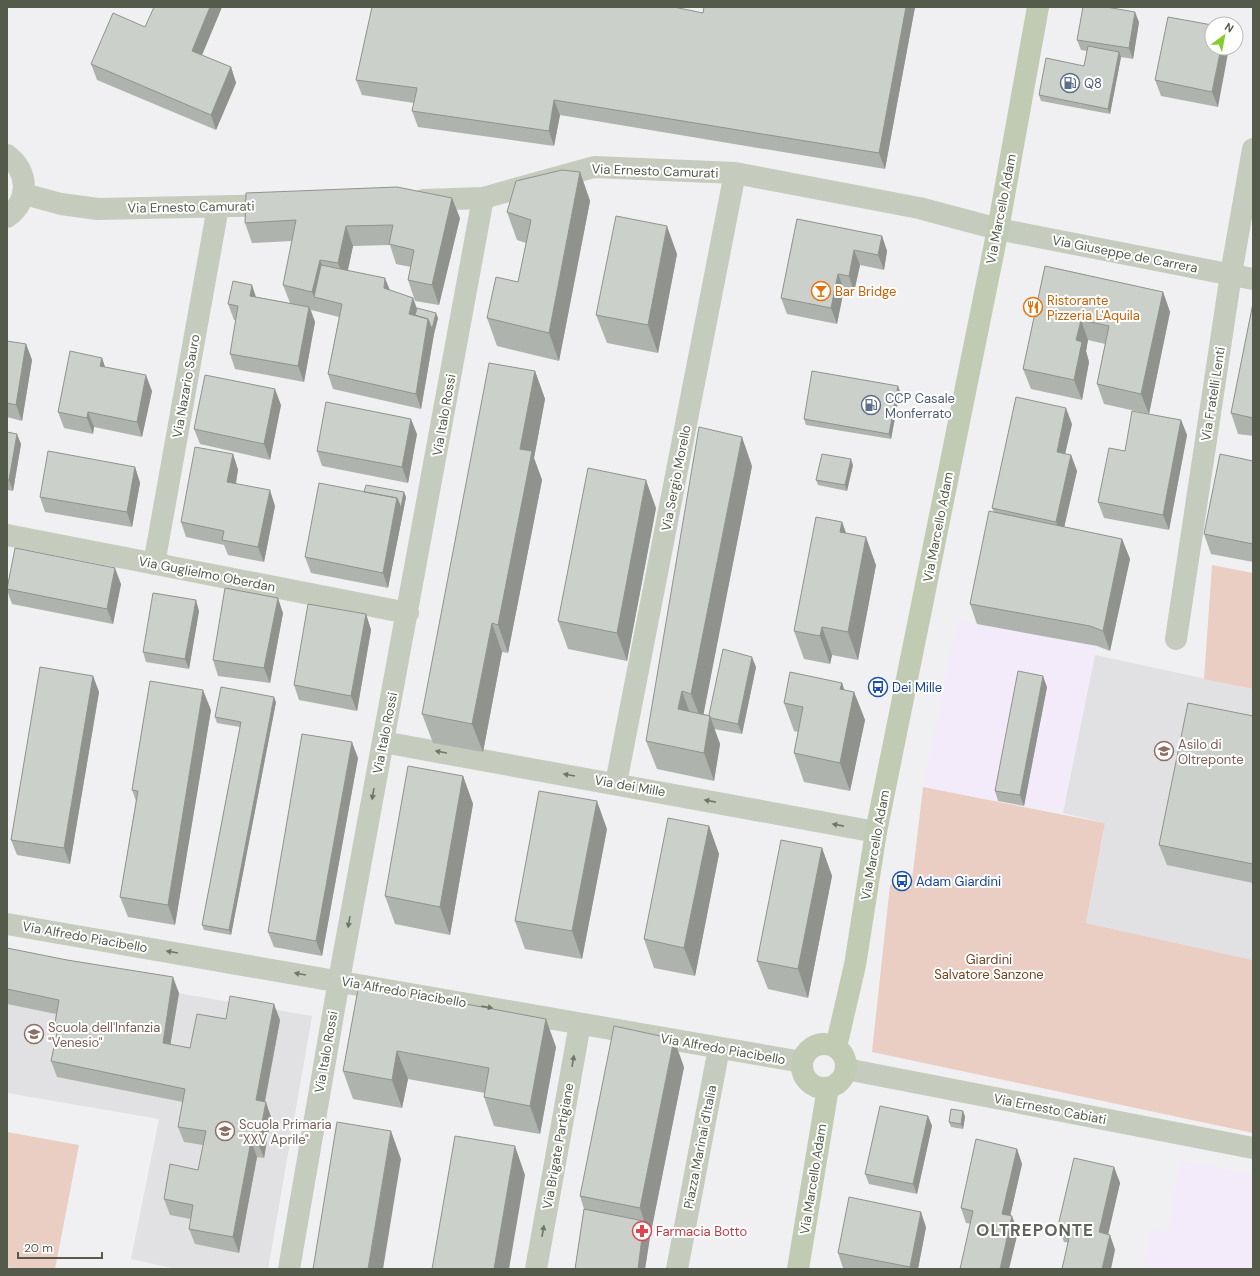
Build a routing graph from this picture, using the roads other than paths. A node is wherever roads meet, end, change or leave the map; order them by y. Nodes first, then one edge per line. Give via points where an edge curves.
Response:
1 (1038, 7) edge
2 (1253, 149) edge
3 (7, 155) edge
4 (735, 173) junction
5 (24, 194) junction
6 (483, 198) junction
7 (405, 200) edge
8 (296, 204) edge
9 (218, 207) junction
10 (7, 217) edge
11 (998, 229) junction
12 (1231, 274) junction
13 (1253, 279) edge
14 (7, 535) edge
15 (154, 564) junction
16 (408, 613) junction
17 (1176, 639) dead end
18 (383, 742) junction
19 (616, 783) junction
20 (876, 832) junction
21 (7, 924) edge
22 (339, 980) junction
23 (580, 1024) junction
24 (836, 1047) junction
25 (719, 1048) junction
26 (802, 1062) junction
27 (846, 1069) junction
28 (828, 1088) junction
29 (1253, 1148) edge
30 (288, 1269) edge
31 (536, 1269) edge
32 (677, 1269) edge
33 (798, 1269) edge

1 - 11 main road, Via Marcello Adam
2 - 12 street, Via Fratelli Lenti
3 - 5 street via 22,170
4 - 6 street, Via Ernesto Camurati via 594,167
4 - 11 street, Via Ernesto Camurati via 919,208
4 - 19 street, Via Sergio Morello
5 - 9 street, Via Ernesto Camurati via 60,204 98,209
5 - 10 street via 21,204
6 - 7 street, Via Ernesto Camurati
6 - 16 street, Via Italo Rossi
8 - 9 street, Via Ernesto Camurati
9 - 15 street, Via Nazario Sauro
11 - 12 street, Via Giuseppe de Carrera
11 - 20 main road, Via Marcello Adam
12 - 13 street, Via Giuseppe de Carrera
12 - 17 street, Via Fratelli Lenti
14 - 15 street, Via Guglielmo Oberdan
15 - 16 street, Via Guglielmo Oberdan
16 - 18 street, Via Italo Rossi
19 -> 18 street, Via dei Mille
18 -> 22 street, Via Italo Rossi
20 -> 19 street, Via dei Mille
20 - 24 main road, Via Marcello Adam via 855,965
22 -> 21 street, Via Alfredo Piacibello
22 -> 23 street, Via Alfredo Piacibello
22 - 30 street, Via Italo Rossi
23 - 25 street, Via Alfredo Piacibello
31 -> 23 street, Via Brigate Partigiane
24 - 26 main road via 829,1044 815,1045 804,1055
24 - 27 main road via 844,1057
25 - 26 street, Via Alfredo Piacibello
25 - 32 street, Piazza Marinai d'Italia
26 - 28 main road via 804,1076 808,1082 821,1088
27 - 28 main road via 840,1082
27 - 29 street, Via Ernesto Cabiati
28 - 33 main road, Via Marcello Adam

